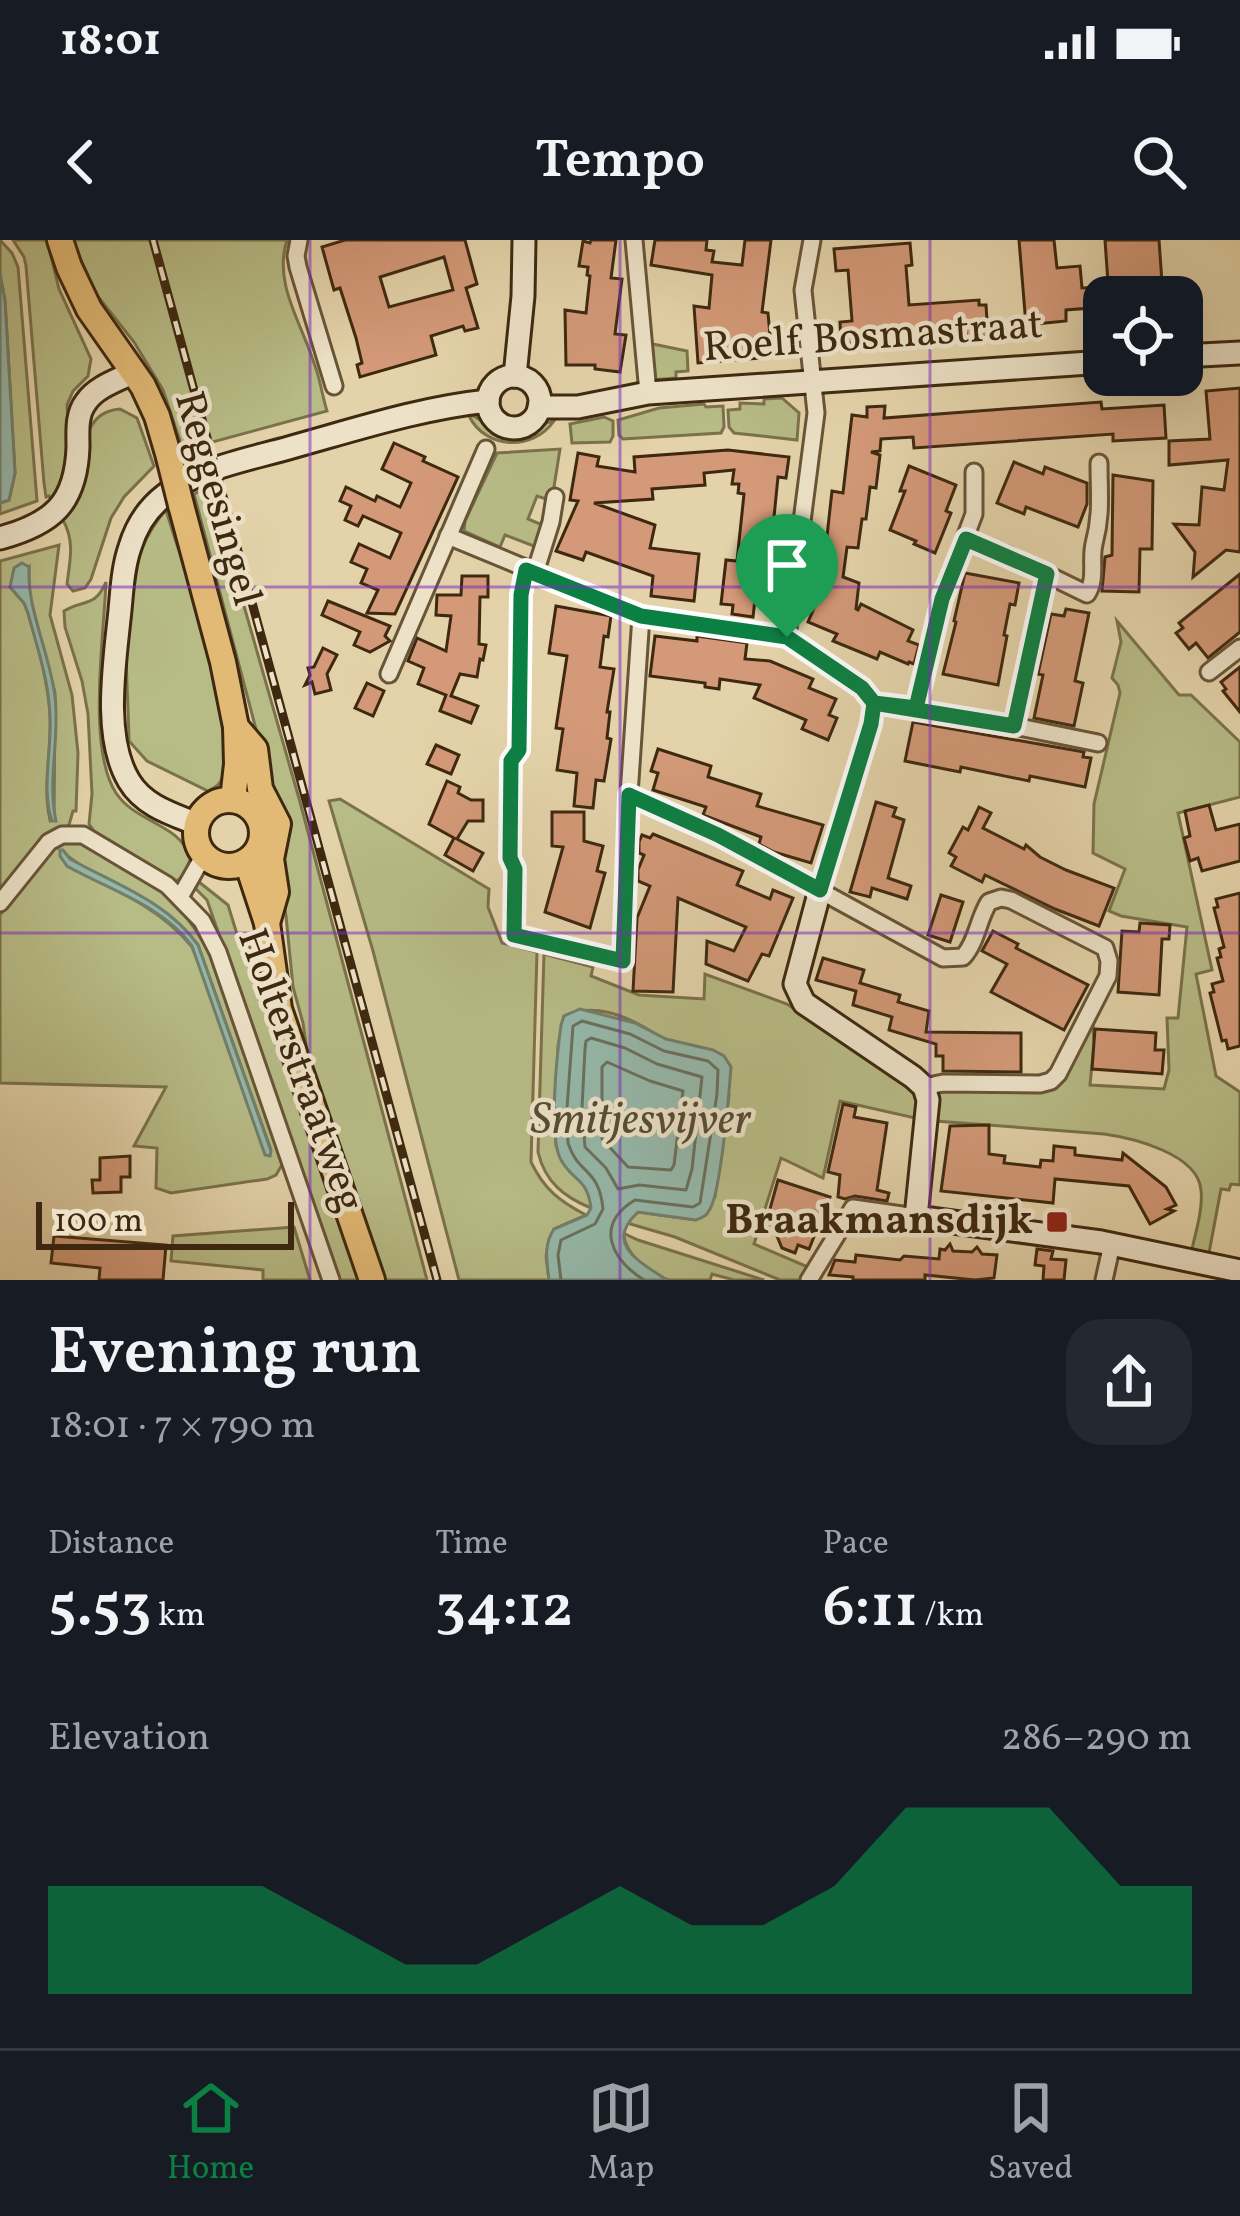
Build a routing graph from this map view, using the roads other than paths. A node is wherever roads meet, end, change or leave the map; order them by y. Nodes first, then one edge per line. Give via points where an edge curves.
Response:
1 (60, 240) edge
2 (299, 240) edge
3 (524, 240) edge
4 (634, 240) edge
5 (812, 240) edge
6 (1240, 352) edge
7 (1203, 355) edge
8 (1083, 363) edge
9 (134, 373) junction
10 (515, 376) junction
11 (811, 381) junction
12 (334, 386) dead end
13 (648, 393) junction
14 (488, 401) junction
15 (539, 407) junction
16 (487, 449) dead end
17 (1099, 463) dead end
18 (974, 472) dead end
19 (554, 497) dead end
20 (448, 536) junction
21 (0, 538) edge
22 (966, 539) junction
23 (530, 572) junction
24 (1047, 574) junction
25 (641, 616) junction
26 (787, 637) junction
27 (1240, 648) edge
28 (1209, 672) dead end
29 (388, 674) dead end
30 (874, 703) junction
31 (916, 708) junction
32 (1014, 726) junction
33 (236, 727) junction
34 (1097, 743) dead end
35 (629, 795) junction
36 (232, 800) junction
37 (197, 824) junction
38 (204, 855) junction
39 (247, 862) junction
40 (820, 890) junction
41 (180, 897) junction
42 (0, 903) edge
43 (267, 923) junction
44 (924, 1088) junction
45 (916, 1217) junction
46 (1112, 1244) junction
47 (1240, 1271) edge
48 (332, 1280) edge
49 (372, 1280) edge
50 (809, 1280) edge
51 (1104, 1280) edge

1 - 9 main road, Reggesingel via 89,309
2 - 12 street via 298,267
3 - 10 main road
4 - 13 street, Roelf Bosmastraat
5 - 11 street via 803,290
6 - 7 main road
8 - 11 main road, Roelf Bosmastraat
9 - 21 main road via 84,404 75,474 59,508 31,529
9 - 33 main road, Reggesingel, bridge via 169,457
10 - 14 main road via 496,383
10 - 15 main road via 531,382
11 - 13 main road, Roelf Bosmastraat
11 - 26 street via 815,413
13 - 15 main road, Roelf Bosmastraat
14 - 15 main road via 508,428 525,425
14 - 37 main road via 430,409 206,473 163,496 143,518 124,571 112,708 117,746 137,792
16 - 20 street
17 - 24 street via 1093,585 1087,594
18 - 22 street
19 - 23 street
20 - 23 street
20 - 29 street
22 - 24 street
22 - 31 street
23 - 25 street
23 - 35 street via 521,595 519,750 511,761 514,935 623,961
24 - 32 street
25 - 26 street
25 - 35 street
26 - 30 street
27 - 28 street
30 - 31 street
30 - 40 street
31 - 32 street
32 - 34 street
33 - 36 main road, Reggesingel
33 - 43 main road via 255,749 260,789 278,824
35 - 40 street
36 - 37 main road via 207,808
36 - 39 main road via 252,808 262,826 260,847
37 - 38 main road
38 - 39 main road via 224,866
38 - 41 street, Holterstraatweg
39 - 43 main road, Holterstraatweg
40 - 44 main road via 796,974 799,996
40 - 44 street via 943,958 963,957 989,902 1001,898 1105,948 1108,976 1051,1081
41 - 42 street, Holterstraatweg via 83,835 62,835
41 - 48 street, Holterstraatweg via 218,952
43 - 49 main road, Holterstraatweg via 279,1009
44 - 45 main road
45 - 46 main road
45 - 50 street via 853,1208
46 - 47 main road
46 - 51 street

